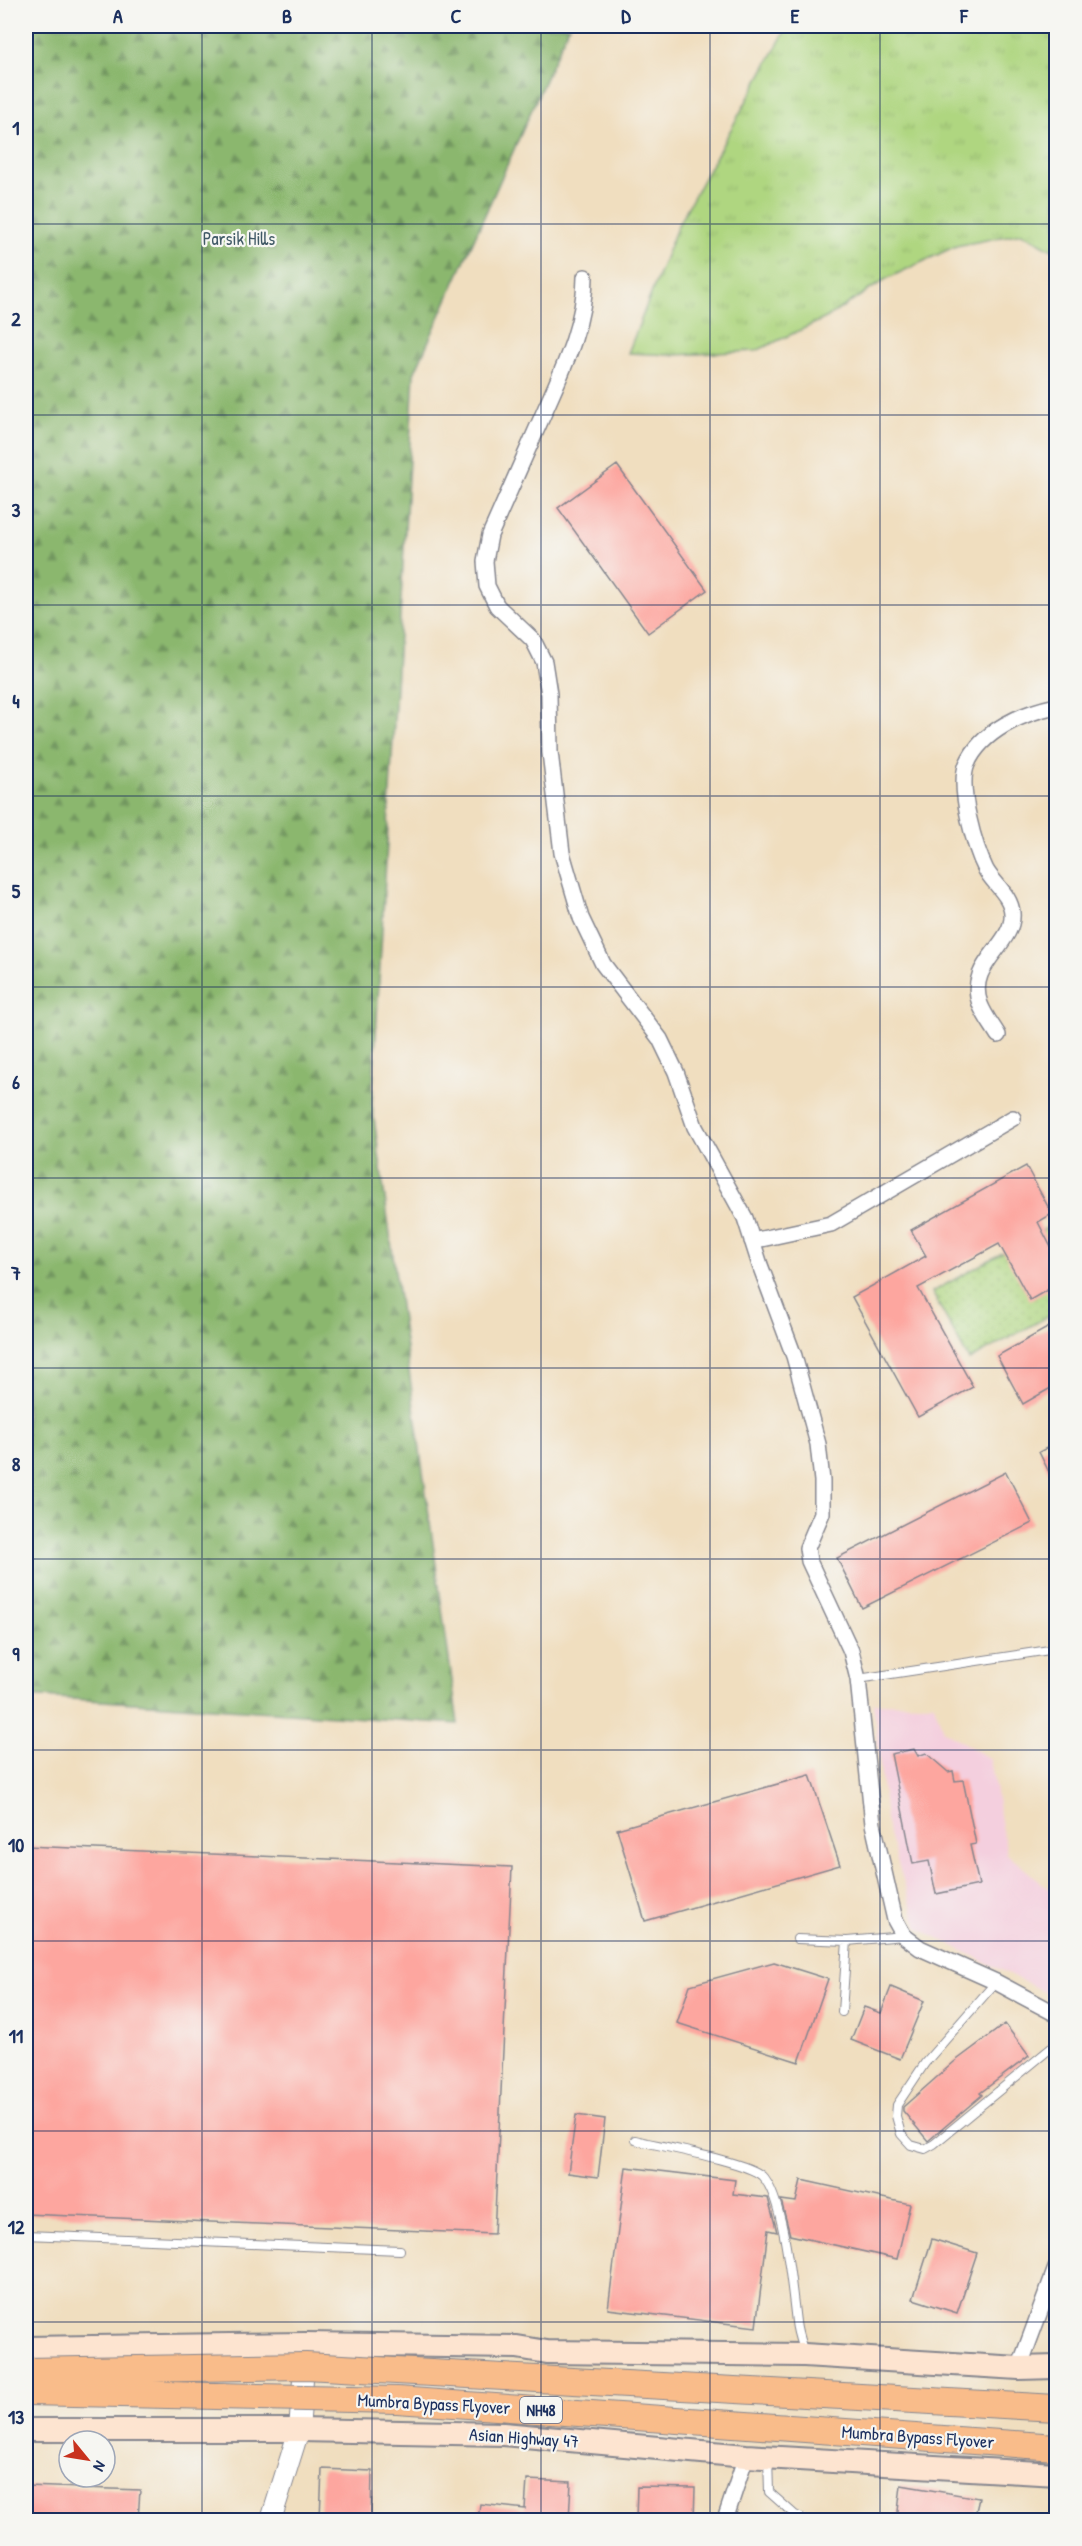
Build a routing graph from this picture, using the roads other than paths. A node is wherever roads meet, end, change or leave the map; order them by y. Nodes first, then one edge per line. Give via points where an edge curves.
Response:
1 (585, 277) dead end
2 (1056, 706) edge
3 (998, 1035) dead end
4 (1013, 1118) dead end
5 (752, 1242) junction
6 (1056, 1649) edge
7 (858, 1679) junction
8 (904, 1935) junction
9 (797, 1939) dead end
10 (847, 1941) junction
11 (996, 1982) junction
12 (842, 2012) dead end
13 (1056, 2014) edge
14 (1056, 2044) edge
15 (635, 2140) dead end
16 (26, 2235) edge
17 (400, 2250) dead end
18 (1056, 2268) edge
19 (305, 2344) junction
20 (26, 2348) edge
21 (804, 2355) junction
22 (1056, 2367) edge
23 (1019, 2368) junction
24 (26, 2371) edge
25 (26, 2392) edge
26 (1056, 2408) edge
27 (26, 2430) edge
28 (299, 2430) junction
29 (1056, 2447) edge
30 (746, 2456) junction
31 (768, 2457) junction
32 (1056, 2474) edge
33 (271, 2520) edge
34 (725, 2520) edge
35 (807, 2520) edge

1 - 5 street via 585,294 570,349 490,535 485,561 487,586 497,606 534,640 544,662 562,853 581,918 603,964 660,1039 695,1127 745,1218
2 - 3 street via 1024,715 995,731 974,752 964,780 971,830 987,871 1012,910 1008,932 988,958 978,990 980,1003
4 - 5 street via 831,1224
5 - 7 street via 794,1356 818,1444 822,1513 807,1548 809,1561 851,1651
6 - 7 lane
7 - 8 street via 873,1824 895,1920
8 - 10 lane
8 - 11 street via 920,1948
9 - 10 lane
10 - 12 lane
11 - 13 street
11 - 14 lane via 925,2063 901,2097 897,2105 898,2125 911,2145 925,2149 934,2144
15 - 21 lane via 745,2166 762,2176 773,2194 779,2216
16 - 17 lane
18 - 23 street
19 - 20 main road
19 - 21 main road
19 - 28 street
21 - 23 main road
22 - 23 main road
24 - 26 highway, Mumbra Bypass Flyover / NH48, bridge via 306,2366
25 - 29 highway, Mumbra Bypass Flyover / NH48, bridge via 397,2400
27 - 28 main road, Asian Highway 47 / NH48
28 - 30 main road, Asian Highway 47 / NH48 via 503,2434
28 - 33 street
30 - 31 main road, Asian Highway 47 / NH48
30 - 34 street
31 - 32 main road, Asian Highway 47 / NH48
31 - 35 lane via 770,2492 795,2515

